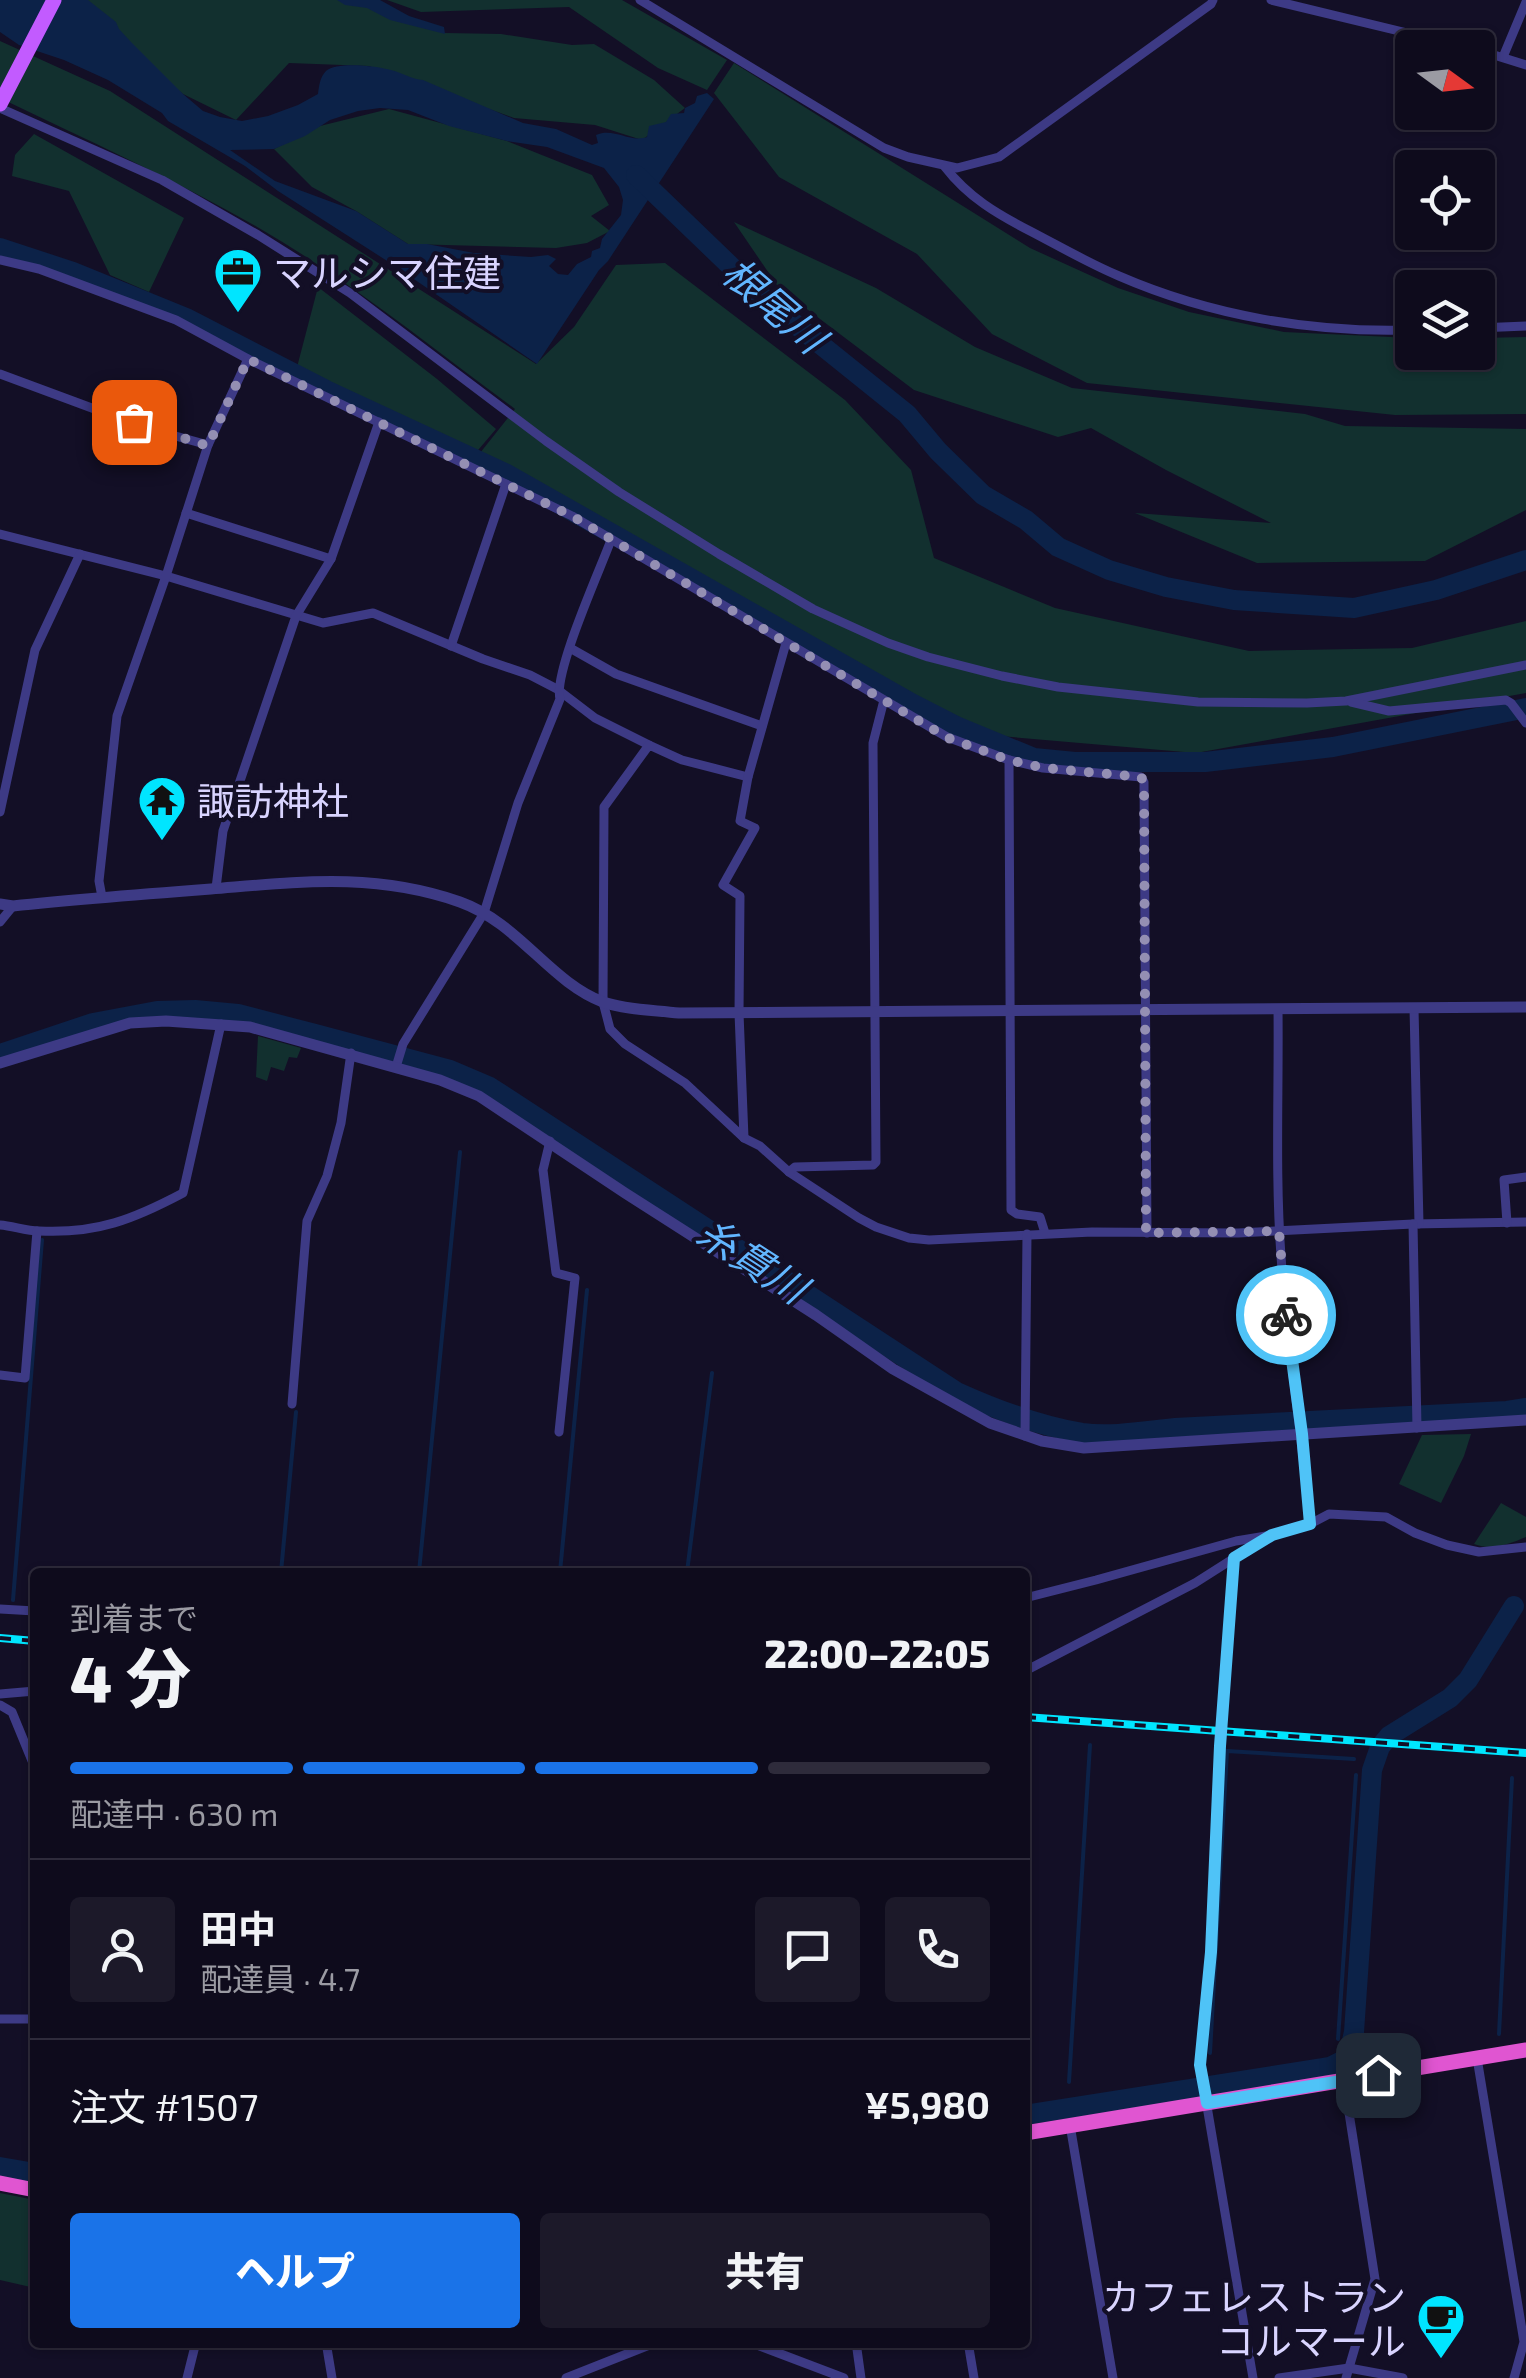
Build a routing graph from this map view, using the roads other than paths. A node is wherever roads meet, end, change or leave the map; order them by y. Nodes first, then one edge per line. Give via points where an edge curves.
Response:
1 (54, 0) edge
2 (640, 0) edge
3 (1213, 0) edge
4 (1271, 0) edge
5 (1526, 2) edge
6 (1395, 33) edge
7 (1495, 56) edge
8 (1503, 58) junction
9 (1526, 65) edge
10 (1, 103) edge
11 (944, 167) junction
12 (0, 260) edge
13 (1526, 326) edge
14 (1495, 327) edge
15 (1395, 329) edge
16 (248, 359) junction
17 (0, 374) edge
18 (379, 422) junction
19 (208, 446) junction
20 (506, 484) junction
21 (186, 512) junction
22 (0, 534) edge
23 (611, 540) junction
24 (80, 554) junction
25 (330, 559) junction
26 (166, 576) junction
27 (296, 616) junction
28 (786, 643) junction
29 (451, 646) junction
30 (570, 648) junction
31 (1526, 665) edge
32 (558, 689) junction
33 (884, 700) junction
34 (1346, 701) junction
35 (1525, 721) edge
36 (762, 726) junction
37 (649, 745) junction
38 (1009, 760) junction
39 (748, 777) junction
40 (0, 812) edge
41 (216, 888) junction
42 (102, 896) junction
43 (7, 905) edge
44 (484, 912) junction
45 (0, 922) edge
46 (603, 1002) junction
47 (1526, 1007) edge
48 (1414, 1008) junction
49 (1278, 1009) junction
50 (1144, 1010) junction
51 (1009, 1011) junction
52 (874, 1012) junction
53 (739, 1014) junction
54 (221, 1024) junction
55 (351, 1053) junction
56 (0, 1063) edge
57 (397, 1064) junction
58 (744, 1138) junction
59 (550, 1141) junction
60 (789, 1172) junction
61 (1526, 1177) edge
62 (1526, 1222) edge
63 (0, 1224) edge
64 (1416, 1224) junction
65 (1507, 1224) junction
66 (37, 1231) junction
67 (1279, 1231) junction
68 (1045, 1233) junction
69 (1146, 1233) junction
70 (1027, 1234) junction
71 (0, 1375) edge
72 (292, 1404) dead end
73 (1416, 1419) junction
74 (1526, 1420) edge
75 (1025, 1431) junction
76 (1301, 1431) junction
77 (559, 1432) dead end
78 (1310, 1524) junction
79 (1272, 1535) junction
80 (1523, 1547) edge
81 (1234, 1558) junction
82 (1030, 1597) edge
83 (0, 1609) edge
84 (30, 1611) edge
85 (1030, 1669) edge
86 (30, 1691) edge
87 (0, 1694) edge
88 (0, 1705) edge
89 (30, 1756) edge
90 (0, 2019) edge
91 (30, 2019) edge
92 (1526, 2050) edge
93 (1477, 2058) junction
94 (1344, 2081) junction
95 (1206, 2098) junction
96 (1070, 2125) junction
97 (1030, 2132) edge
98 (0, 2183) edge
99 (30, 2189) edge
100 (195, 2348) edge
101 (327, 2348) edge
102 (643, 2348) edge
103 (766, 2348) edge
104 (857, 2348) edge
105 (969, 2348) edge
106 (1348, 2373) edge
107 (188, 2378) edge
108 (332, 2378) edge
109 (566, 2378) edge
110 (844, 2378) edge
111 (861, 2378) edge
112 (974, 2378) edge
113 (1113, 2378) edge
114 (1253, 2378) edge
115 (1279, 2378) edge
116 (1403, 2378) edge
117 (1514, 2378) edge

1 - 10 main road
2 - 11 street via 884,148
3 - 11 street via 999,157
4 - 6 street
5 - 8 street
7 - 8 street
8 - 9 street
10 - 34 street via 162,180 258,235 350,293 619,492 846,626 928,658 1058,687 1198,702
11 - 15 street via 986,208 1017,226 1181,299 1272,322
12 - 16 street via 176,320
13 - 14 street
16 - 18 street
16 - 19 street
17 - 19 street
18 - 20 street
18 - 25 street
19 - 21 street
20 - 23 street
20 - 29 street
21 - 25 street
21 - 26 street
22 - 24 street
23 - 28 street
23 - 30 street
24 - 26 street
24 - 40 street via 36,650
25 - 27 street
26 - 27 street
26 - 42 street via 117,716
27 - 29 street via 323,624 373,613
27 - 41 street via 223,831
28 - 33 street
28 - 36 street
29 - 32 street
30 - 32 street
30 - 36 street via 616,674
31 - 34 street
32 - 37 street via 595,718
32 - 44 street via 560,699
33 - 38 street via 948,738
33 - 52 street via 873,743
34 - 35 street via 1389,711 1506,700
36 - 39 street
37 - 39 street
37 - 46 street via 604,807
38 - 50 street via 1144,782
38 - 51 street
39 - 53 street via 740,821 755,828 723,885 740,896
41 - 42 street
41 - 44 street via 360,881 439,895
42 - 43 street
43 - 45 street
44 - 46 street
44 - 57 street
46 - 53 street
46 - 58 street via 610,1028 625,1044 685,1083
47 - 48 street
48 - 49 street
48 - 64 street
49 - 50 street
49 - 67 street
50 - 51 street
50 - 69 street
51 - 52 street
51 - 68 street via 1011,1210 1040,1217
52 - 53 street
52 - 60 street via 876,1162
53 - 58 street
54 - 55 street
54 - 56 street via 130,1023
54 - 66 street via 184,1193 109,1225
55 - 57 street
55 - 72 street via 327,1176 306,1221
57 - 59 street via 479,1096
58 - 60 street
59 - 75 street via 892,1368 990,1423
59 - 77 street via 543,1170 556,1273 575,1278
60 - 70 street via 859,1218 909,1238
61 - 65 street via 1504,1180
62 - 65 street
63 - 66 street
64 - 65 street
64 - 67 street
64 - 73 street
66 - 71 street via 25,1378
67 - 69 street
67 - 76 street
68 - 69 street
68 - 70 street
70 - 75 street
73 - 74 street
73 - 76 street
75 - 76 street via 1052,1444 1084,1448
76 - 78 street
78 - 79 street
78 - 80 street via 1329,1514 1378,1516 1447,1546 1479,1552
79 - 81 street
79 - 82 street
81 - 85 street
81 - 95 street via 1200,2065
83 - 84 street
86 - 87 street
88 - 89 street via 12,1712
90 - 91 street
92 - 93 highway
93 - 94 highway
93 - 117 street via 1524,2342
94 - 95 highway
94 - 106 street via 1375,2278
95 - 96 highway
95 - 114 street
96 - 97 highway
96 - 113 street
98 - 99 highway
100 - 107 street
101 - 108 street
102 - 109 street
103 - 110 street
104 - 111 street
105 - 112 street
106 - 115 street
106 - 116 street

